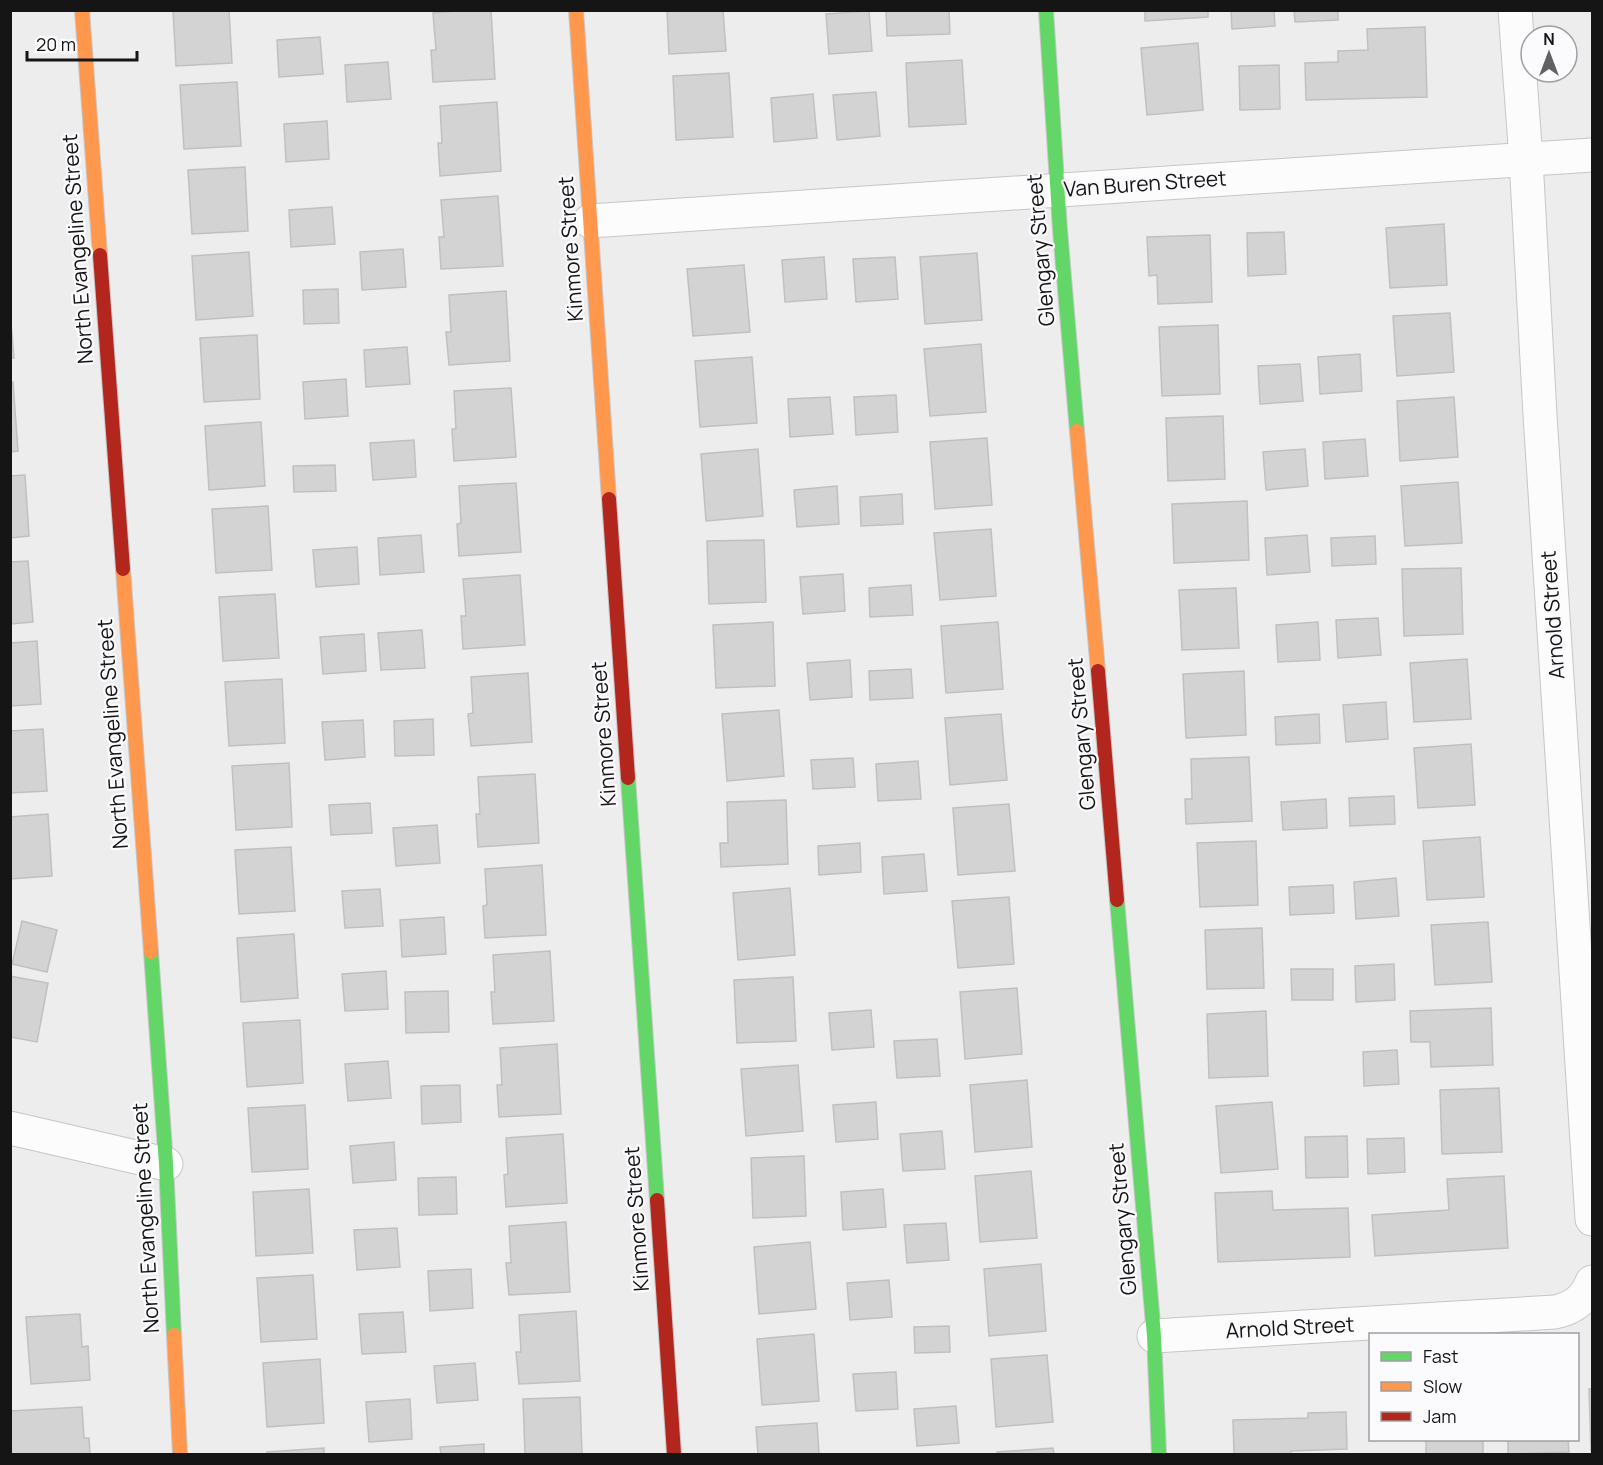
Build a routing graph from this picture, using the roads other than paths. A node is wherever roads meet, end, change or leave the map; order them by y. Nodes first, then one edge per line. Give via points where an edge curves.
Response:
1 (82, 10) edge
2 (576, 10) edge
3 (1046, 10) edge
4 (1515, 10) edge
5 (1593, 155) edge
6 (1526, 159) junction
7 (1057, 190) junction
8 (590, 221) junction
9 (10, 1128) edge
10 (165, 1164) junction
11 (1593, 1219) edge
12 (1593, 1282) edge
13 (1154, 1336) junction
14 (180, 1455) edge
15 (674, 1455) edge
16 (1159, 1455) edge

1 - 10 street, North Evangeline Street
2 - 8 street, Kinmore Street
3 - 7 street, Glengary Street
4 - 6 street, Arnold Street
5 - 6 street, Van Buren Street
6 - 7 street, Van Buren Street
6 - 11 street, Arnold Street
7 - 8 street, Van Buren Street
7 - 13 street, Glengary Street
8 - 15 street, Kinmore Street
9 - 10 street
10 - 14 street, North Evangeline Street
12 - 13 street, Arnold Street via 1579,1302 1555,1312
13 - 16 street, Glengary Street

